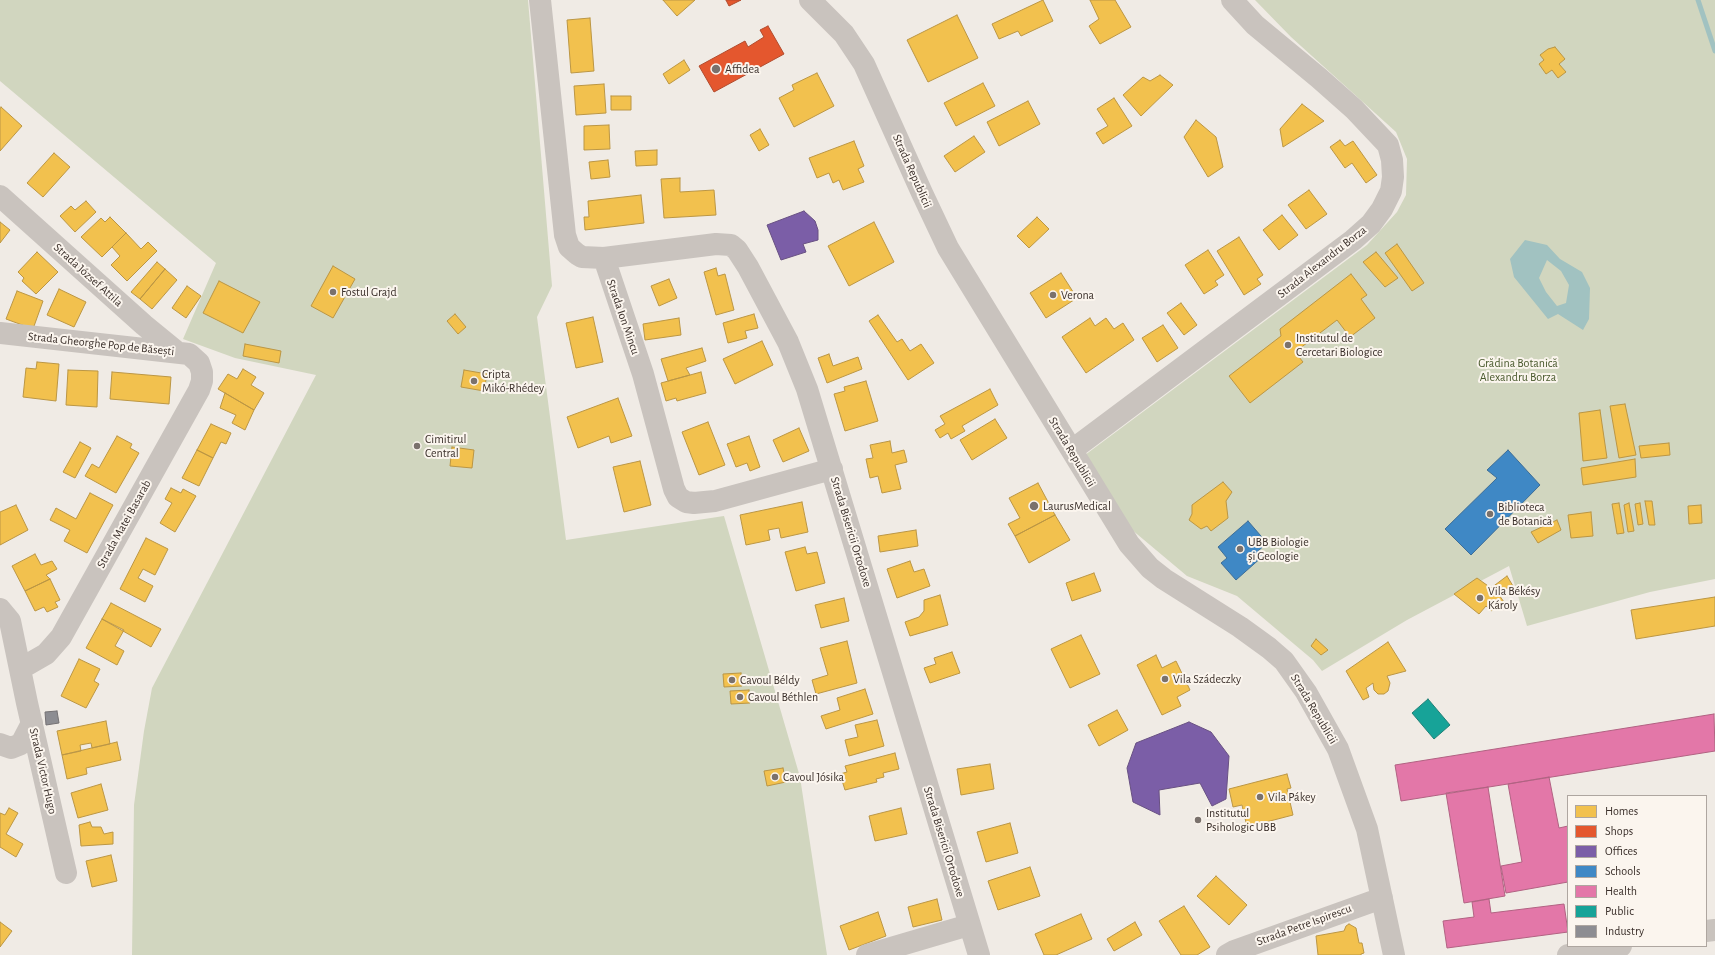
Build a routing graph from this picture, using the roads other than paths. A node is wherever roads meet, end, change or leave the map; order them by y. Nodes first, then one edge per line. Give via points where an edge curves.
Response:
1 (540, 0) edge
2 (810, 0) edge
3 (1232, 0) edge
4 (0, 196) edge
5 (604, 258) junction
6 (0, 333) edge
7 (177, 352) junction
8 (199, 363) joint
9 (1072, 450) junction
10 (832, 469) junction
11 (0, 609) edge
12 (20, 669) junction
13 (32, 723) junction
14 (0, 744) edge
15 (66, 873) dead end
16 (1382, 898) junction
17 (969, 925) junction
18 (1614, 947) edge
19 (867, 955) edge
20 (979, 955) edge
21 (1227, 955) edge
22 (1394, 955) edge
23 (1568, 955) edge

1 - 5 street via 565,236 569,247 582,257
2 - 9 street, Strada Republicii via 844,34 861,58 948,248
3 - 9 street, Strada Alexandru Borza via 1256,25 1354,109 1388,145 1392,160 1391,192 1382,209 1353,240
4 - 7 street, Strada József Attila
5 - 10 street, Strada Bisericii Ortodoxe via 716,244 735,247 748,266 799,365
5 - 10 street, Strada Ion Mincu via 643,374 678,497 686,502 703,503
6 - 7 street, Strada Gheorghe Pop de Băsești
7 - 8 street, Strada Gheorghe Pop de Băsești via 188,354
8 - 12 street, Strada Matei Basarab via 202,381 199,390 61,637 46,654
9 - 16 street, Strada Republicii via 1115,524 1138,556 1150,568 1185,593 1256,638 1284,661 1295,676 1338,749 1367,829
10 - 17 street, Strada Bisericii Ortodoxe
11 - 12 street, Strada Victor Hugo via 10,621
12 - 13 street, Strada Victor Hugo
13 - 14 street via 21,744 11,748
13 - 15 street, Strada Victor Hugo
16 - 21 street, Strada Petre Ispirescu
16 - 22 street, Strada Republicii
17 - 19 street
17 - 20 street, Strada Bisericii Ortodoxe
18 - 23 street

